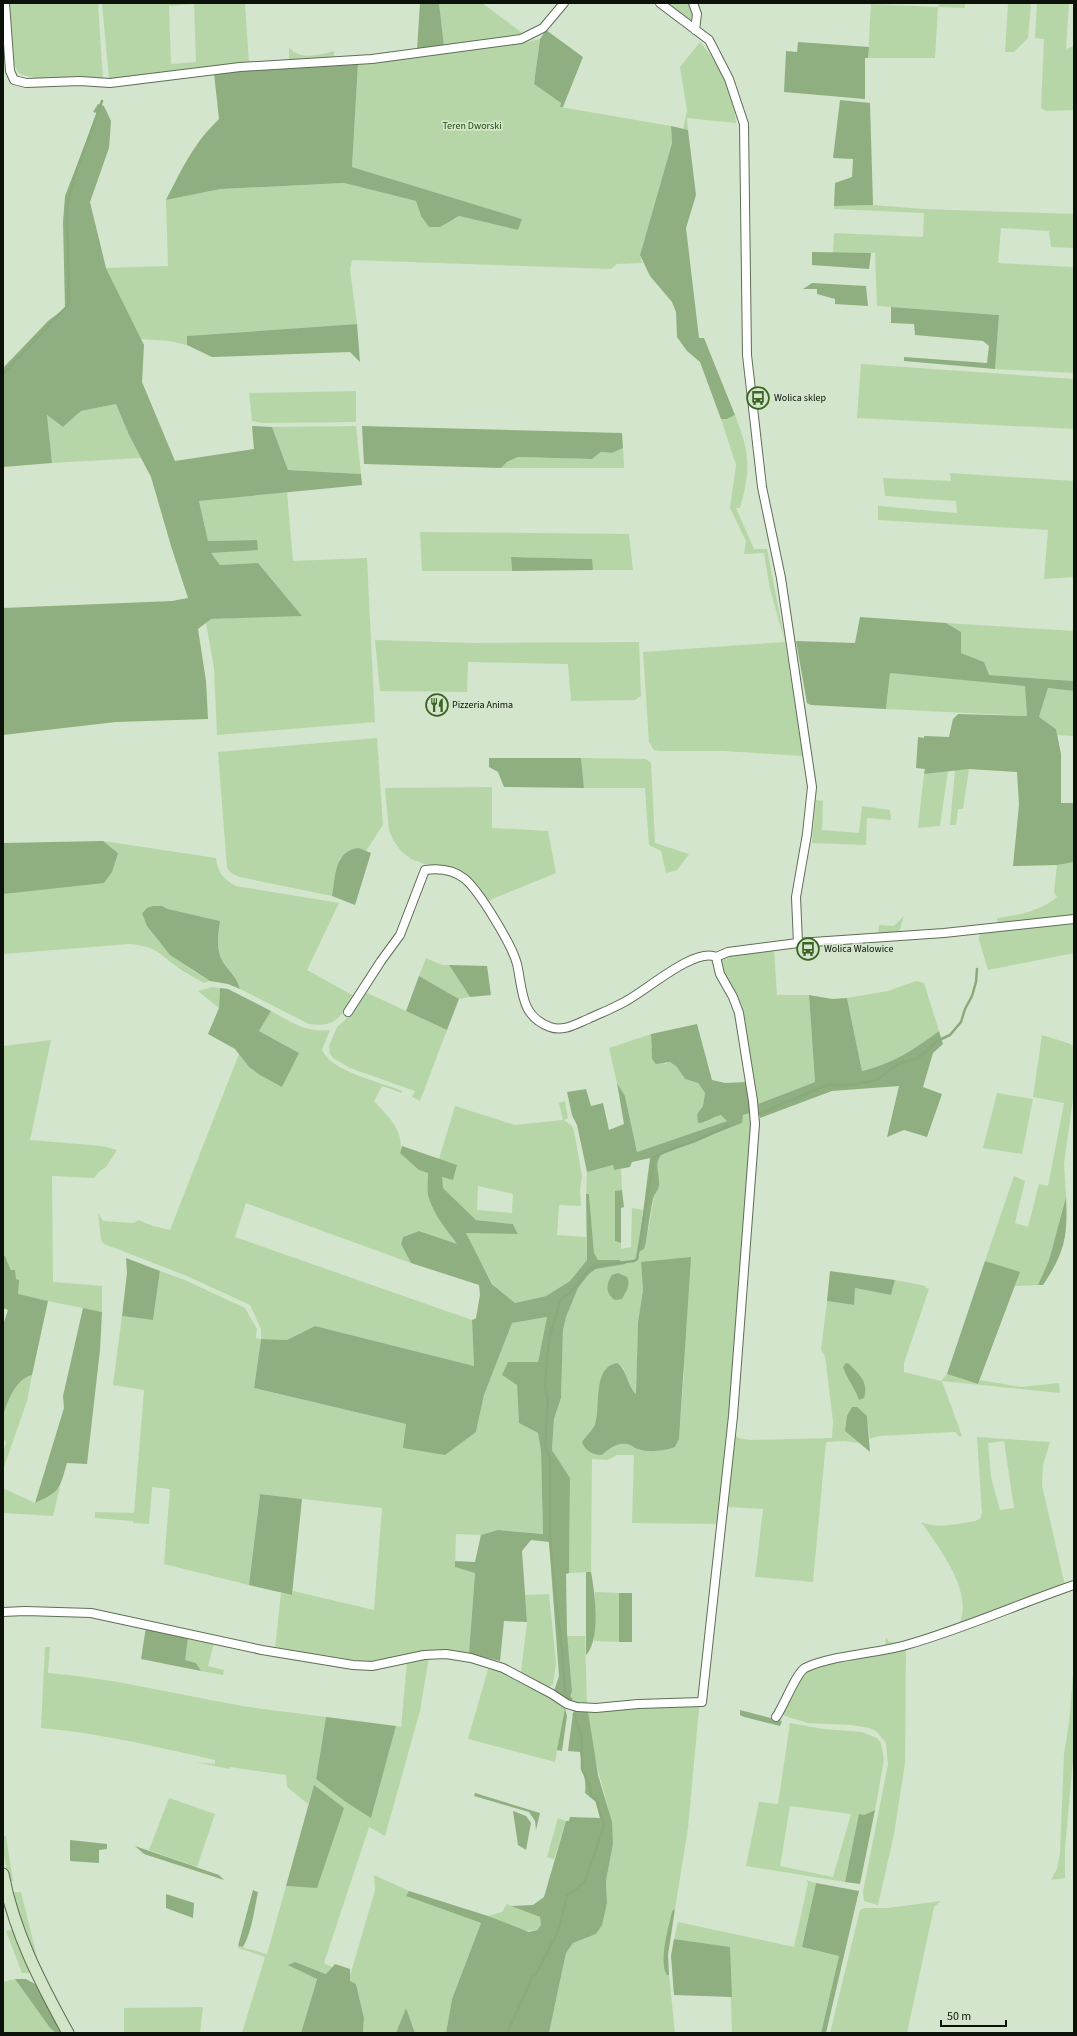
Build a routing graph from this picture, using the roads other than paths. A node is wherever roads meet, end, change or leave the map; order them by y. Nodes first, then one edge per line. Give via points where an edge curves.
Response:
1 (5, 3) edge
2 (564, 3) edge
3 (660, 3) edge
4 (694, 3) edge
5 (695, 30) junction
6 (1074, 919) edge
7 (798, 943) junction
8 (716, 957) junction
9 (348, 1012) dead end
10 (1074, 1585) edge
11 (3, 1612) edge
12 (776, 1717) dead end
13 (3, 1874) edge
14 (68, 2033) edge

1 - 2 street via 10,71 14,80 26,83 110,83 240,67 372,59 521,39 544,28
3 - 5 street
4 - 5 street
5 - 7 street via 709,40 729,79 744,124 747,355 762,487 781,578 812,787 796,897
6 - 7 street via 944,933
7 - 8 street via 728,952
8 - 9 street via 707,954 686,962 626,1001 566,1028 551,1028 527,1009 516,964 504,934 465,879 448,870 436,868 425,870 400,935
8 - 11 street via 720,974 739,1014 755,1124 731,1438 702,1702 577,1707 566,1704 503,1668 471,1658 446,1654 424,1655 372,1666 353,1665 262,1650 91,1613
10 - 12 street via 905,1645 804,1669 795,1680 783,1708
13 - 14 street via 24,1947

